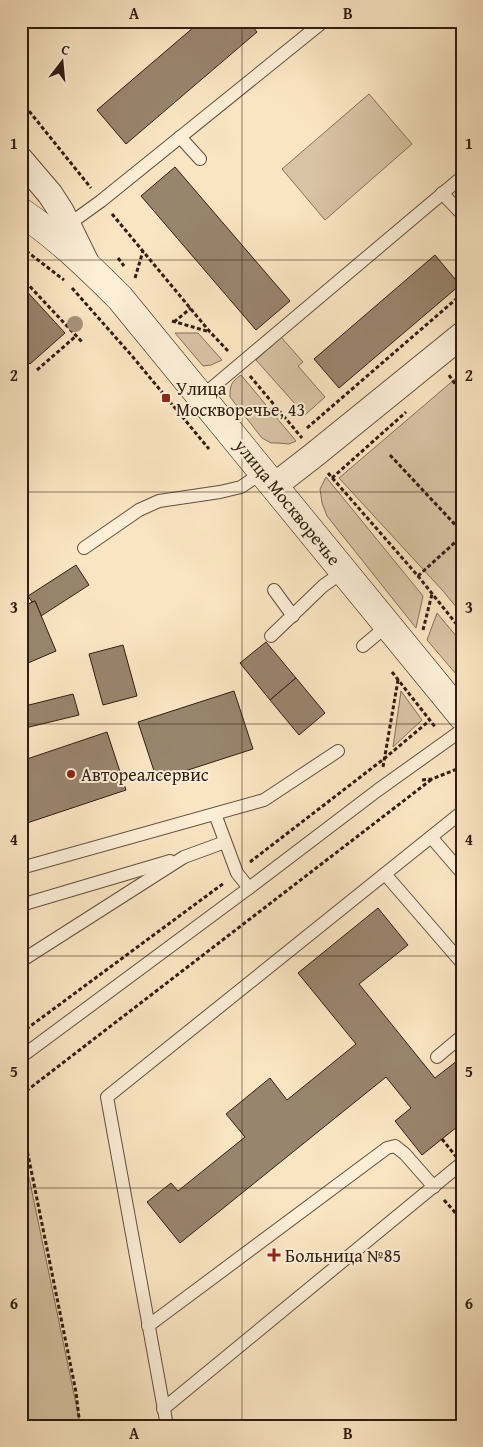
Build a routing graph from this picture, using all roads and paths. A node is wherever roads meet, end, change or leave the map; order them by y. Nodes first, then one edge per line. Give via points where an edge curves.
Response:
1 (423, 21) edge
2 (461, 21) edge
3 (322, 23) edge
4 (462, 31) edge
5 (180, 137) junction
6 (200, 159) dead end
7 (21, 160) edge
8 (462, 176) edge
9 (442, 193) junction
10 (21, 212) edge
11 (462, 214) edge
12 (61, 231) junction
13 (143, 251) dead end
14 (118, 258) dead end
15 (21, 278) edge
16 (135, 278) junction
17 (141, 285) dead end
18 (462, 294) edge
19 (191, 308) dead end
20 (167, 315) dead end
21 (174, 323) junction
22 (210, 332) dead end
23 (462, 335) edge
24 (76, 336) junction
25 (82, 342) dead end
26 (37, 370) dead end
27 (455, 370) dead end
28 (462, 394) edge
29 (201, 397) junction
30 (412, 407) dead end
31 (299, 435) dead end
32 (390, 455) dead end
33 (332, 478) dead end
34 (268, 479) junction
35 (462, 532) edge
36 (462, 536) edge
37 (84, 548) dead end
38 (344, 571) junction
39 (418, 576) dead end
40 (274, 590) dead end
41 (432, 594) dead end
42 (293, 616) junction
43 (388, 625) junction
44 (422, 633) dead end
45 (271, 636) dead end
46 (364, 646) dead end
47 (398, 680) dead end
48 (462, 716) edge
49 (462, 730) edge
50 (338, 751) dead end
51 (432, 779) dead end
52 (378, 790) junction
53 (462, 812) edge
54 (215, 814) junction
55 (373, 824) junction
56 (431, 837) junction
57 (225, 842) junction
58 (184, 857) junction
59 (21, 868) edge
60 (462, 873) edge
61 (385, 874) junction
62 (249, 888) junction
63 (21, 905) edge
64 (21, 961) edge
65 (462, 963) edge
66 (462, 1036) edge
67 (21, 1057) edge
68 (437, 1057) dead end
69 (21, 1095) edge
70 (21, 1121) edge
71 (442, 1139) dead end
72 (462, 1163) edge
73 (434, 1187) junction
74 (462, 1220) edge
75 (148, 1326) junction
76 (163, 1409) junction
77 (80, 1426) edge
78 (167, 1426) edge

1 - 3 path
2 - 4 path
3 - 5 lane
5 - 6 lane
5 - 12 lane
7 - 12 street via 61,211
8 - 9 lane
9 - 11 lane
9 - 29 lane
10 - 12 main road, улица Москворечье
12 - 29 main road, улица Москворечье
13 - 16 path
14 - 16 path
15 - 24 path
16 - 17 path
18 - 31 path
19 - 21 path
20 - 21 path
21 - 22 path
23 - 34 street via 314,455
24 - 25 path
24 - 26 path
27 - 28 path via 449,375
29 - 34 main road, улица Москворечье
30 - 33 path
32 - 35 path
34 - 37 lane via 220,492 159,501 139,510
34 - 38 main road, улица Москворечье
36 - 39 path
38 - 42 lane via 323,586
38 - 43 main road, улица Москворечье
40 - 42 lane
41 - 44 path
42 - 45 lane
43 - 46 lane
43 - 48 main road, улица Москворечье
47 - 52 path
49 - 52 lane
50 - 54 lane via 264,800
51 - 55 path
52 - 55 path
52 - 62 lane
53 - 56 lane
54 - 57 lane
54 - 59 lane
55 - 69 path
56 - 60 lane
56 - 61 lane
57 - 58 lane
57 - 62 lane via 237,873
58 - 63 lane
58 - 64 lane
61 - 65 lane
61 - 75 lane via 107,1097
62 - 67 lane
66 - 68 lane
70 - 77 path via 76,1392
71 - 72 path, bridge
72 - 73 lane
73 - 74 path
73 - 75 lane via 405,1154 395,1146 387,1148
73 - 76 lane
75 - 76 lane
76 - 78 lane

